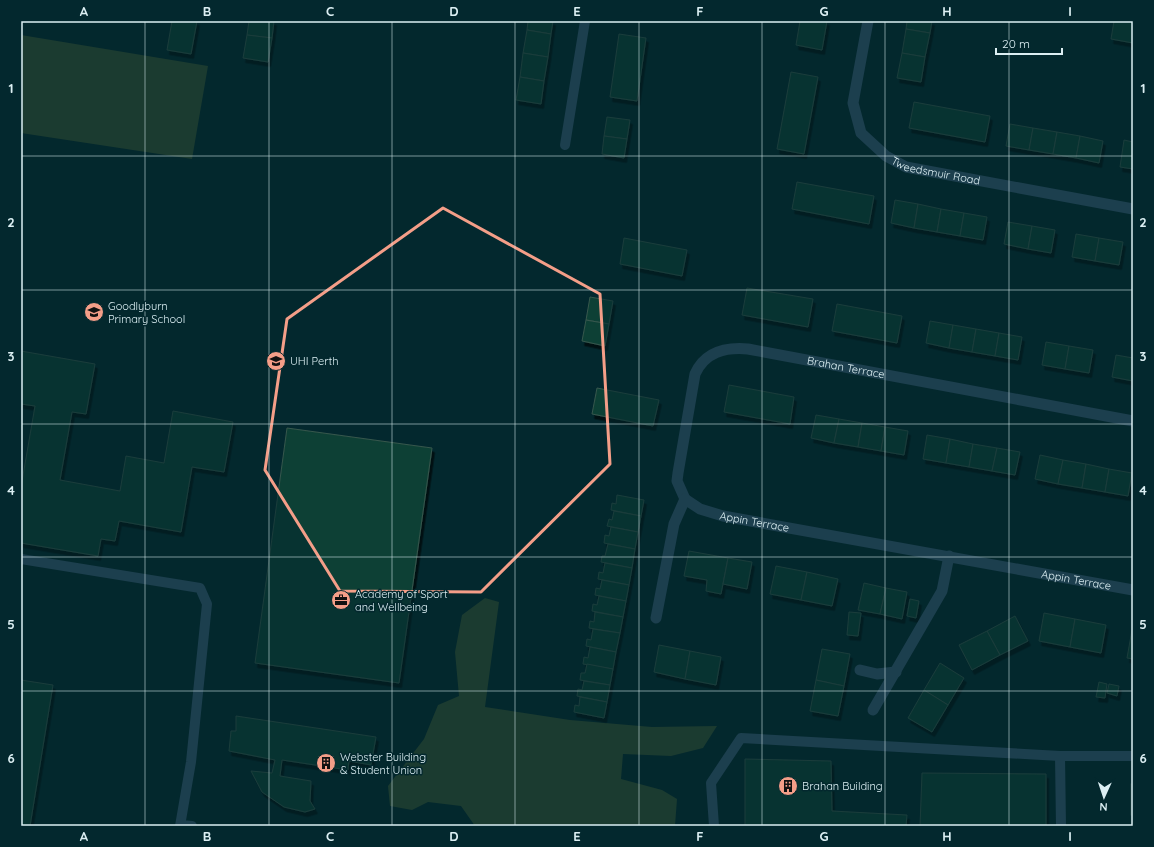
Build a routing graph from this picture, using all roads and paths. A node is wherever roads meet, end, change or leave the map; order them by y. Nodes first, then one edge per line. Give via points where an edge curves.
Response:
1 (586, 21) edge
2 (868, 21) edge
3 (565, 145) dead end
4 (1133, 208) edge
5 (1133, 421) edge
6 (685, 499) junction
7 (949, 556) junction
8 (21, 558) edge
9 (1133, 590) edge
10 (656, 618) dead end
11 (860, 670) dead end
12 (896, 672) junction
13 (873, 710) dead end
14 (1060, 756) junction
15 (1133, 756) edge
16 (181, 825) edge
17 (192, 826) edge
18 (714, 826) edge
19 (1060, 826) edge

1 - 3 lane
2 - 4 street, Tweedsmuir Road via 853,103 861,133 886,156 906,167
5 - 6 street, Brahan Terrace via 748,350 726,349 708,356 699,364 695,374 677,481
6 - 7 street, Appin Terrace via 700,509 723,516
6 - 10 street via 674,524
7 - 9 street, Appin Terrace
7 - 12 street via 942,591
8 - 16 lane via 200,588 208,604 191,762
11 - 12 street via 877,674
12 - 13 street
14 - 15 lane
14 - 18 lane via 741,738 712,783
14 - 19 lane
16 - 17 lane

